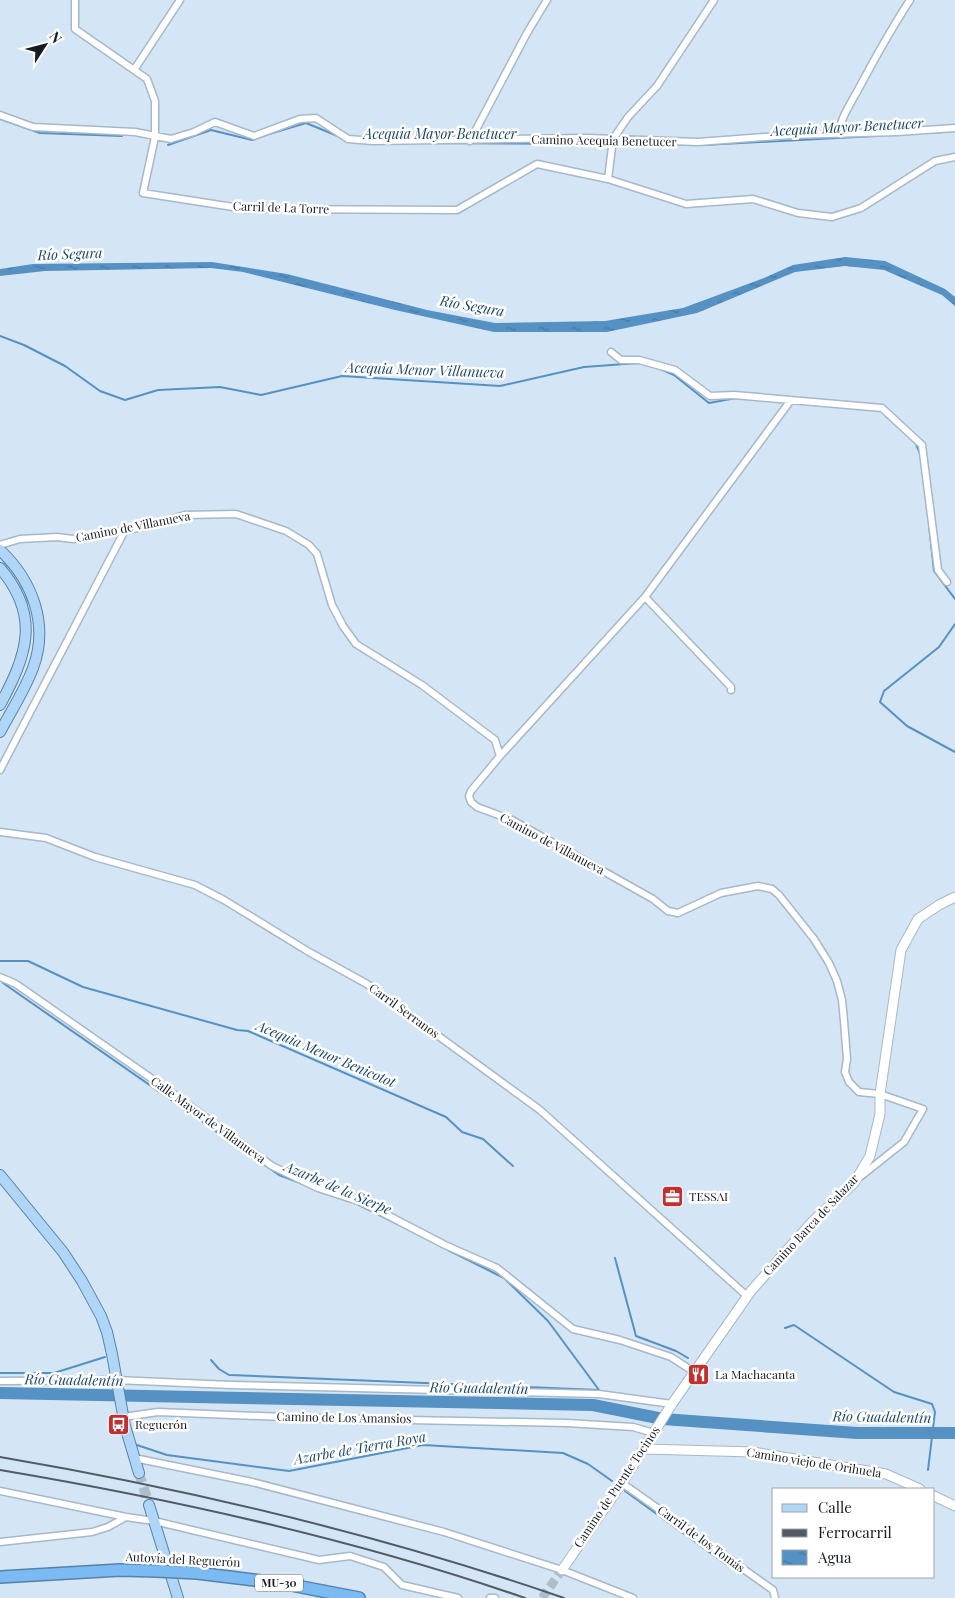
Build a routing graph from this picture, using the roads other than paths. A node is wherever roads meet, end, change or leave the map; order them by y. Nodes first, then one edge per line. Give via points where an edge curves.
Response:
1 (75, 0) edge
2 (180, 0) edge
3 (547, 0) edge
4 (714, 0) edge
5 (910, 0) edge
6 (134, 70) junction
7 (0, 115) edge
8 (955, 128) edge
9 (838, 134) junction
10 (155, 137) junction
11 (613, 139) junction
12 (470, 141) junction
13 (955, 157) edge
14 (608, 178) junction
15 (611, 352) dead end
16 (791, 400) junction
17 (124, 530) junction
18 (0, 545) edge
19 (0, 550) edge
20 (0, 568) edge
21 (947, 582) dead end
22 (645, 597) junction
23 (731, 690) dead end
24 (0, 705) edge
25 (0, 732) edge
26 (500, 756) junction
27 (0, 770) edge
28 (0, 832) edge
29 (955, 897) edge
30 (0, 977) edge
31 (880, 1094) junction
32 (0, 1175) edge
33 (854, 1182) junction
34 (747, 1296) junction
35 (694, 1372) junction
36 (0, 1382) edge
37 (117, 1382) junction
38 (672, 1404) junction
39 (123, 1413) junction
40 (654, 1433) junction
41 (644, 1449) junction
42 (134, 1458) junction
43 (139, 1473) tunnel mouth
44 (622, 1482) junction
45 (918, 1488) edge
46 (0, 1491) edge
47 (935, 1496) edge
48 (149, 1505) tunnel mouth
49 (955, 1506) edge
50 (126, 1517) junction
51 (154, 1521) junction
52 (0, 1542) edge
53 (562, 1570) junction
54 (1, 1577) edge
55 (178, 1598) edge
56 (359, 1598) edge
57 (458, 1598) edge
58 (490, 1598) edge
59 (495, 1598) edge
60 (633, 1598) edge
61 (775, 1598) edge

1 - 6 street, Carril de La Torre via 75,28
2 - 6 street
3 - 12 street
4 - 11 street via 657,86 628,117
5 - 9 street via 840,123
6 - 10 street, Carril de La Torre via 147,79 155,101
7 - 10 street, Camino Acequia Benetucer via 32,127 135,132
8 - 9 street, Camino Acequia Benetucer
9 - 11 street, Camino Acequia Benetucer via 698,142
10 - 12 street, Camino Acequia Benetucer via 171,139 215,122 254,136 300,119 316,118 348,139
10 - 14 street, Carril de La Torre via 143,193 246,209 457,210 537,164
11 - 12 street, Camino Acequia Benetucer
11 - 14 street
13 - 14 street via 935,161 861,208 832,217 798,213 753,199 686,204
15 - 16 street via 621,360 639,360 674,370 710,396
16 - 21 street via 882,408 922,445 938,570
16 - 22 street
17 - 18 street, Camino de Villanueva via 73,539 20,539
17 - 26 street, Camino de Villanueva via 185,515 236,514 286,531 317,554 332,605 356,644 422,685 495,740
17 - 27 street
19 - 25 main road via 28,584 40,635 38,654 26,685
20 - 24 main road via 22,604 26,633 21,662
22 - 23 street
22 - 26 street
26 - 31 street, Camino de Villanueva via 471,790 471,802 512,820 668,910 678,913 720,893 758,886 772,889 779,895 814,939 837,981 844,1021 845,1072 849,1082 859,1092
28 - 34 street, Carril Serranos via 46,838 95,857 195,885 368,984 540,1110
29 - 31 street, Camino Barca de Salazar via 918,919 901,950
30 - 35 street, Calle Mayor de Villanueva via 16,984 160,1084 272,1166 318,1188 364,1203 497,1268 574,1329 671,1357
31 - 33 street, Camino Barca de Salazar via 880,1114 870,1156
31 - 33 street via 923,1109 904,1142
32 - 37 main road via 59,1247 91,1297 107,1332
33 - 34 street, Camino Barca de Salazar via 812,1221
34 - 35 street, Camino Barca de Salazar
35 - 38 street, Camino Barca de Salazar
36 - 37 street
37 - 38 street via 599,1394
37 - 39 main road
38 - 40 street, Camino de Puente Tocinos
39 - 40 street, Camino de Los Amansios via 568,1423 633,1427
39 - 42 main road
40 - 41 street, Camino de Puente Tocinos
41 - 44 street, Camino de Puente Tocinos
41 - 45 street, Camino viejo de Orihuela via 753,1452 886,1474
42 - 43 main road
42 - 53 street via 252,1482 444,1532
44 - 53 street, Camino de Puente Tocinos
44 - 61 street, Carril de los Tomás via 773,1590
46 - 50 street
47 - 49 street
48 - 51 main road
50 - 51 street
50 - 52 street via 92,1532
51 - 55 main road
51 - 57 street via 319,1560 350,1556 384,1567 402,1584
53 - 60 street
54 - 56 highway, Autovía del Reguerón / MU-30, bridge via 120,1570 197,1573 286,1584
58 - 59 street

